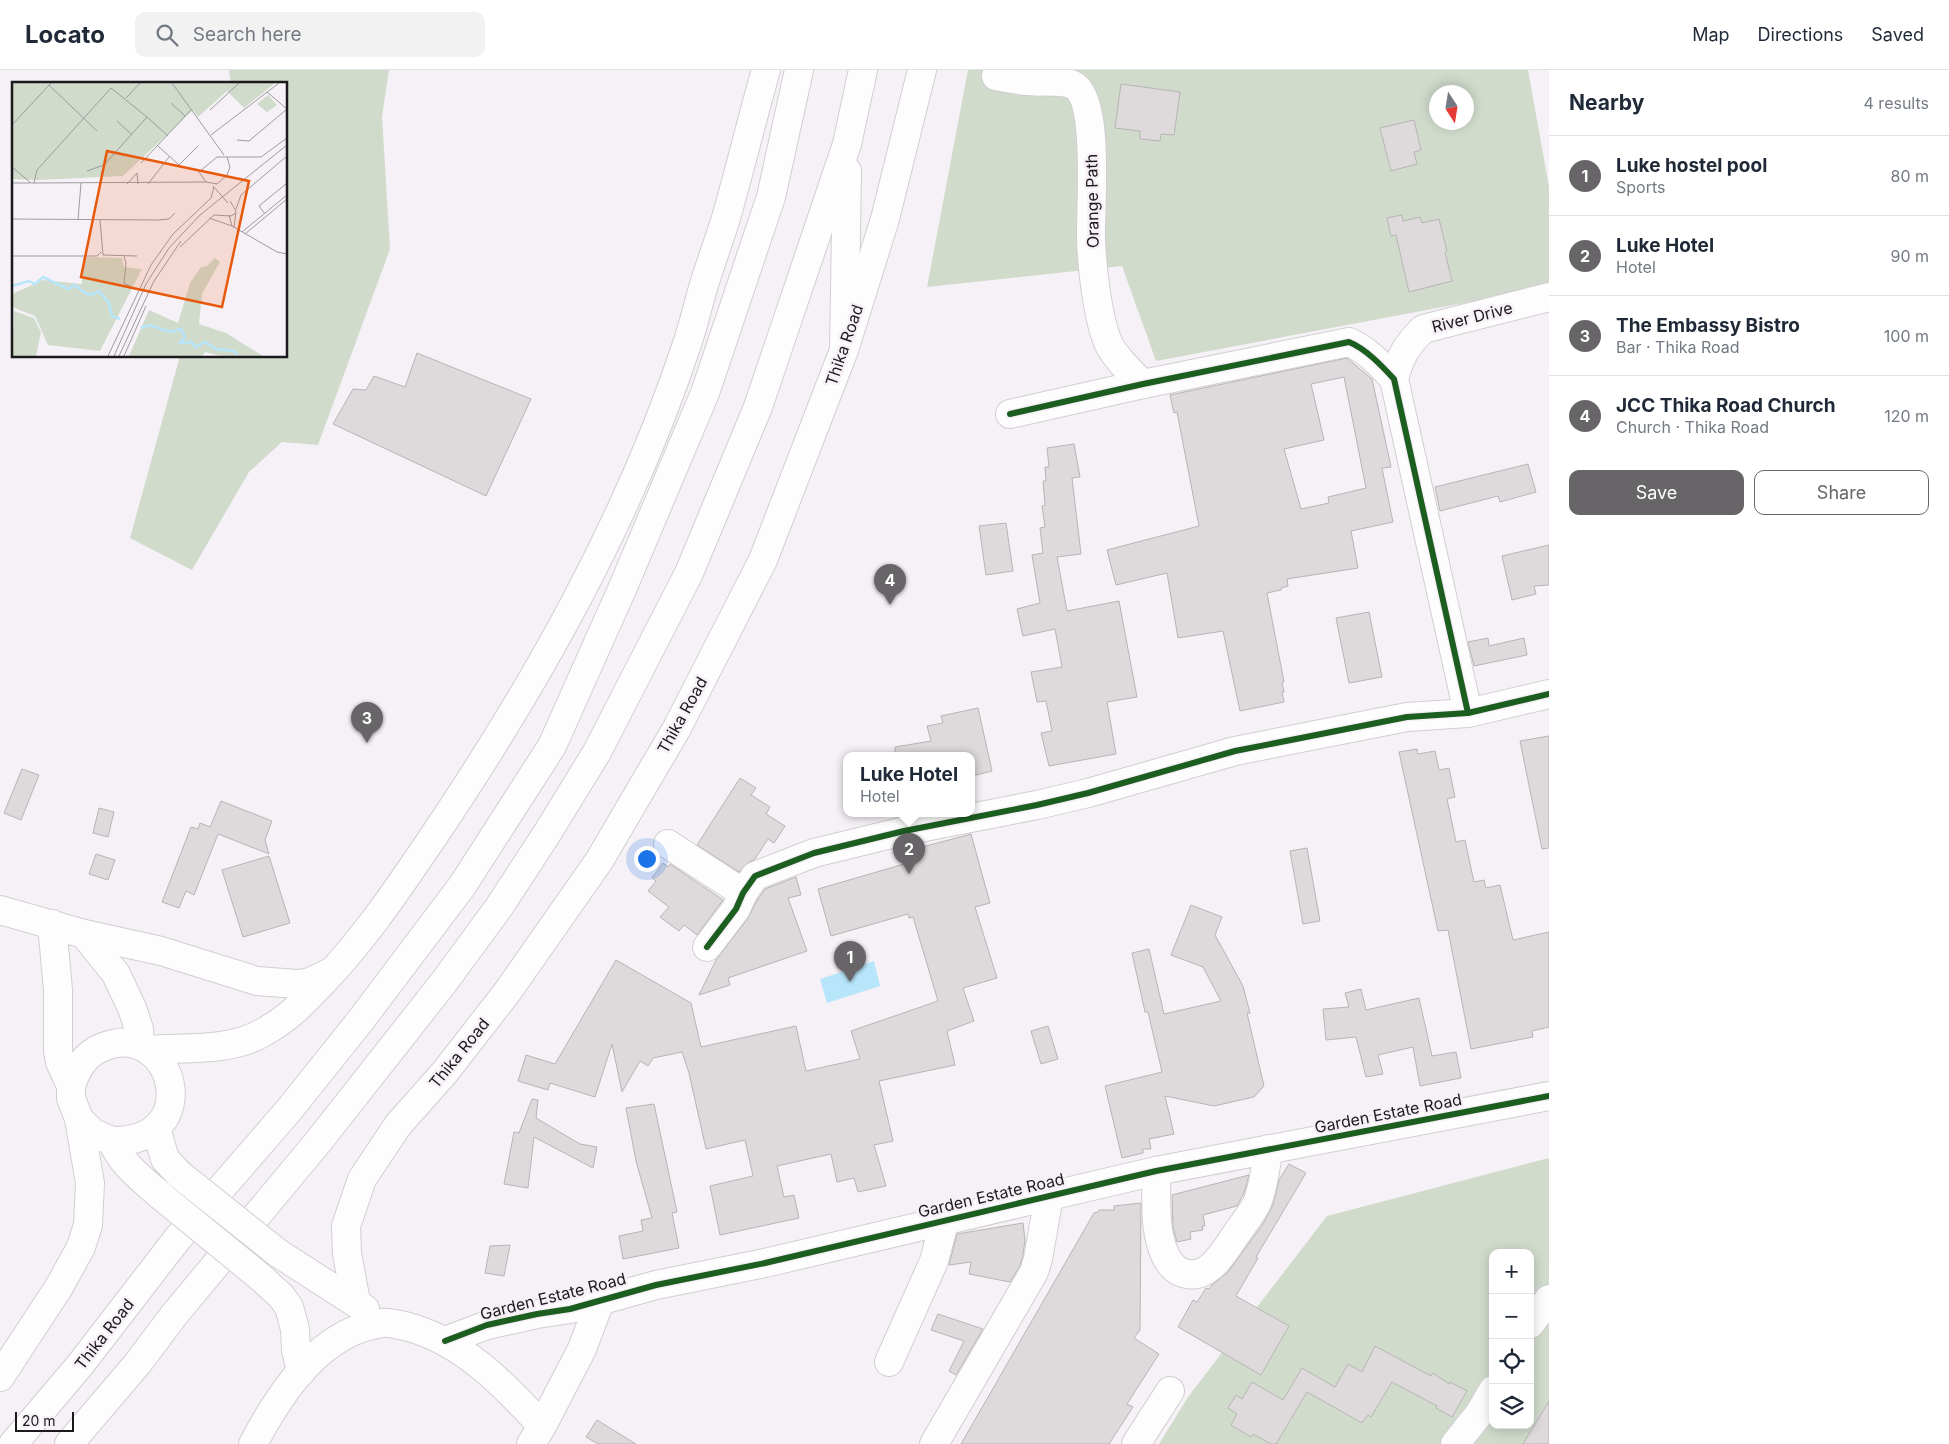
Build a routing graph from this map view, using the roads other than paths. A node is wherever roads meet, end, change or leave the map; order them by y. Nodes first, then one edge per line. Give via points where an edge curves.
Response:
1 (766, 70) edge
2 (799, 70) edge
3 (863, 70) edge
4 (922, 70) edge
5 (996, 76) dead end
6 (847, 144) junction
7 (1549, 297) edge
8 (844, 350) junction
9 (1394, 379) junction
10 (1143, 384) junction
11 (1010, 414) dead end
12 (1549, 694) edge
13 (1468, 713) junction
14 (668, 844) dead end
15 (743, 893) junction
16 (0, 910) edge
17 (52, 924) junction
18 (84, 934) junction
19 (707, 947) dead end
20 (335, 970) junction
21 (144, 1048) junction
22 (71, 1086) junction
23 (1549, 1096) edge
24 (79, 1119) junction
25 (156, 1128) junction
26 (112, 1141) junction
27 (1269, 1149) junction
28 (1156, 1171) junction
29 (1049, 1196) junction
30 (945, 1219) junction
31 (1549, 1298) edge
32 (600, 1301) junction
33 (356, 1302) junction
34 (1534, 1319) edge
35 (383, 1323) junction
36 (445, 1341) junction
37 (889, 1362) dead end
38 (301, 1372) junction
39 (0, 1377) edge
40 (1170, 1391) dead end
41 (1489, 1397) edge
42 (536, 1435) edge
43 (13, 1444) edge
44 (70, 1444) edge
45 (253, 1444) edge
46 (934, 1444) edge
47 (1136, 1444) edge
48 (1456, 1444) edge

1 - 20 main road via 688,340 639,468 603,547 482,763 387,906
2 - 43 main road, Thika Road via 771,197 706,393 552,746 462,886 361,1020 289,1110 178,1238 80,1365
3 - 6 main road
4 - 8 main road, Thika Road via 885,219
5 - 10 main road, Orange Path via 1067,82 1076,87 1084,102 1092,172 1091,241 1106,339
6 - 8 main road
6 - 44 main road via 754,416 689,574 597,752 499,908 438,990
7 - 9 main road, River Drive via 1423,329 1401,356
8 - 33 main road, Thika Road via 763,560 677,728 599,861 547,936 451,1064 398,1125 362,1179 346,1226 348,1262
9 - 10 main road via 1360,346 1349,342
9 - 13 main road
10 - 11 main road
12 - 13 main road
13 - 15 main road via 1407,717 1235,751 1088,793 814,853 755,876
14 - 15 main road
15 - 19 main road via 736,909
16 - 17 main road
17 - 18 main road
17 - 22 main road via 58,990 58,1051
18 - 20 main road via 154,949 257,981 308,983
18 - 21 main road via 116,974 132,1008
20 - 21 main road via 292,1015 254,1038 215,1046
21 - 22 main road via 126,1043 110,1044 96,1050 84,1059
21 - 25 main road via 158,1058 170,1081 169,1107
22 - 24 main road via 71,1098
23 - 27 main road, Garden Estate Road
24 - 26 main road via 93,1134
24 - 39 main road via 90,1183 88,1225 82,1247
25 - 26 main road via 128,1142
25 - 33 main road, bridge via 165,1159 178,1174 278,1253
26 - 38 main road, bridge via 127,1167 281,1296 289,1307 295,1329
27 - 28 main road, Garden Estate Road
27 - 28 main road via 1257,1203 1248,1219 1211,1266 1191,1275 1178,1271 1169,1263 1161,1246
28 - 29 main road, Garden Estate Road
29 - 30 main road, Garden Estate Road
29 - 46 main road via 1034,1272
30 - 32 main road, Garden Estate Road via 765,1263 656,1284
30 - 37 main road via 934,1261
31 - 34 main road
32 - 36 main road, Garden Estate Road via 570,1310 487,1325
32 - 42 main road via 582,1350
33 - 35 main road
35 - 36 main road via 415,1329
35 - 38 main road via 356,1330 328,1344
36 - 42 main road via 499,1381
38 - 45 main road via 284,1392
40 - 47 main road
41 - 48 main road

